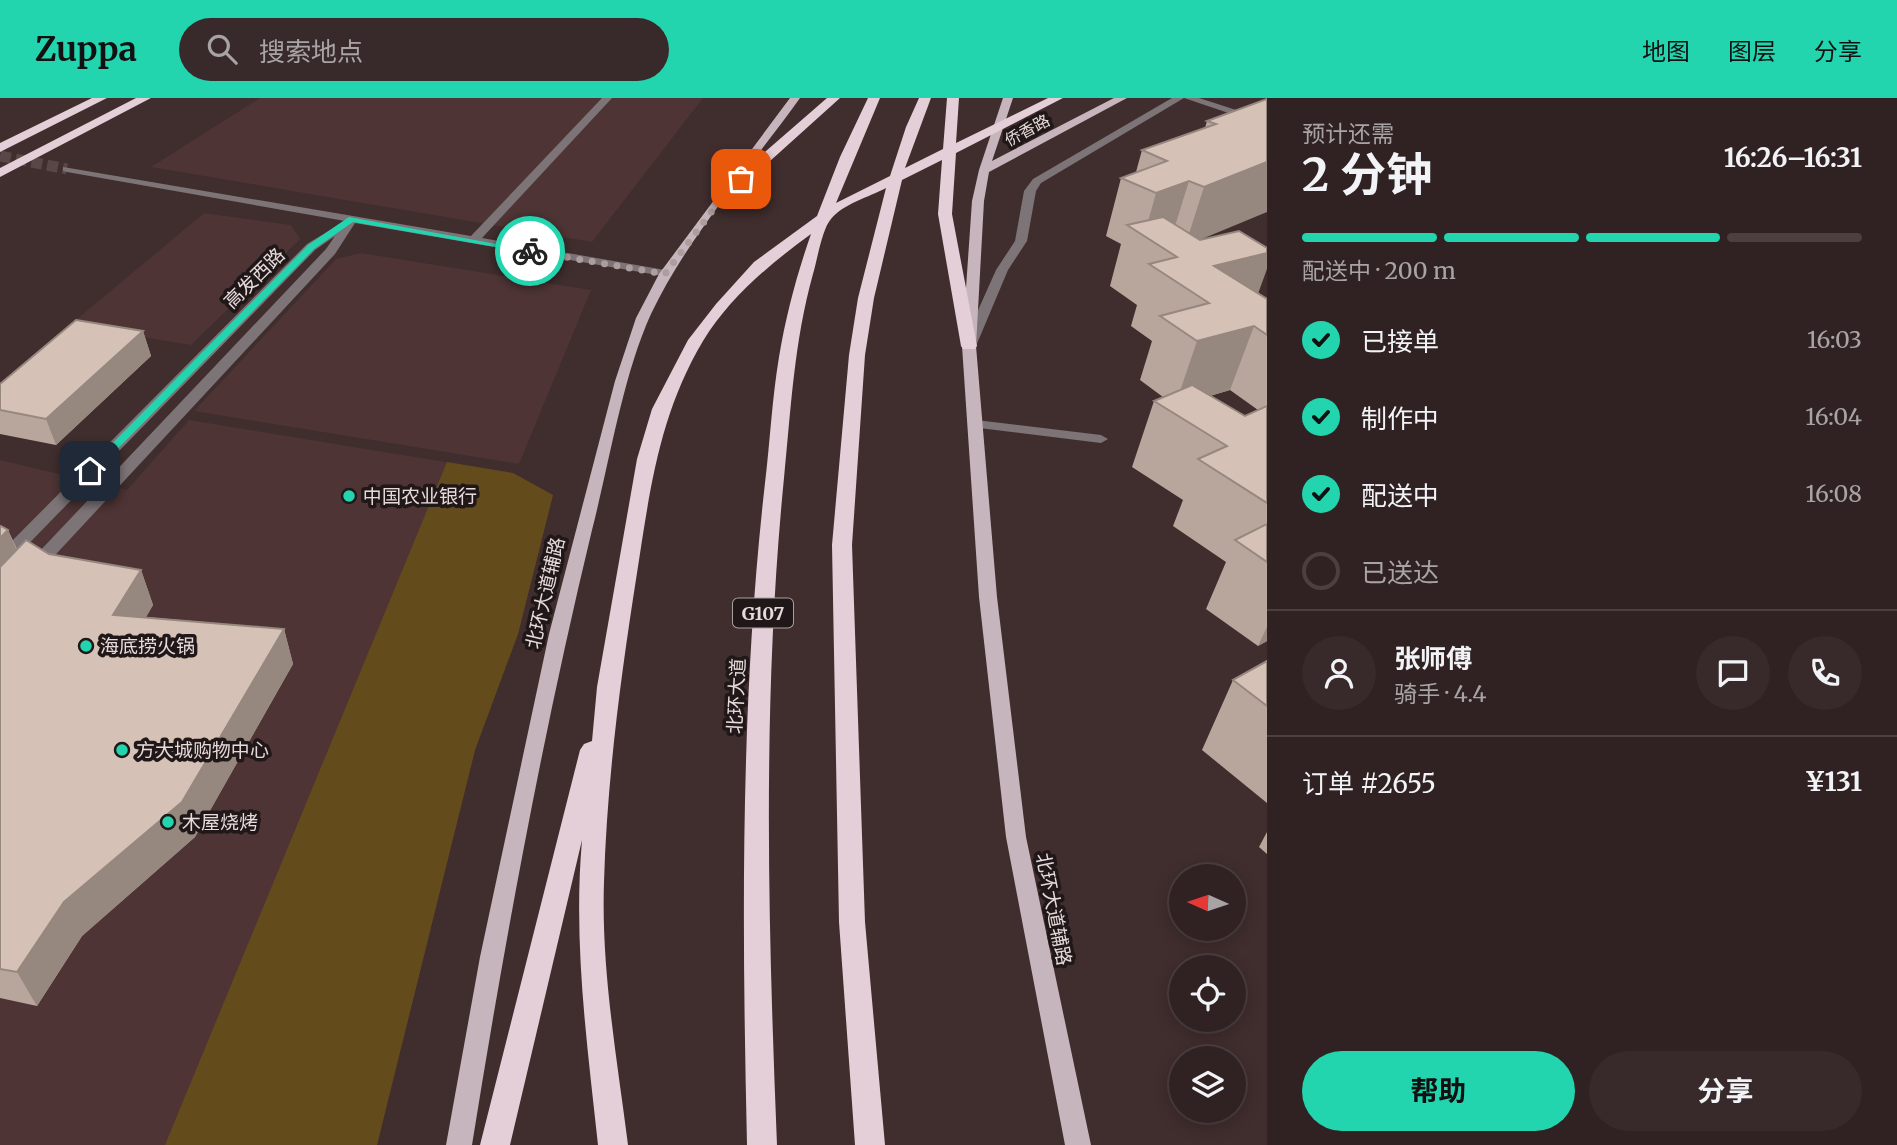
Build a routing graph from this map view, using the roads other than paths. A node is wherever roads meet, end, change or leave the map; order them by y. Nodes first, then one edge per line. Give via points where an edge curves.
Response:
1 (101, 98) edge
2 (145, 98) edge
3 (607, 98) edge
4 (795, 98) edge
5 (834, 98) edge
6 (874, 98) edge
7 (925, 98) edge
8 (953, 98) edge
9 (1008, 98) edge
10 (1057, 98) edge
11 (1122, 98) edge
12 (1179, 98) edge
13 (1189, 98) edge
14 (1267, 123) edge
15 (0, 148) edge
16 (67, 169) tunnel mouth
17 (984, 170) junction
18 (0, 173) edge
19 (724, 195) junction
20 (352, 219) junction
21 (473, 241) junction
22 (665, 274) junction
23 (969, 346) junction
24 (976, 424) junction
25 (1101, 439) dead end
26 (0, 563) edge
27 (0, 604) edge
28 (608, 687) junction
29 (458, 1145) edge
30 (495, 1145) edge
31 (612, 1145) edge
32 (762, 1145) edge
33 (870, 1145) edge
34 (1078, 1145) edge

1 - 15 highway
2 - 18 highway
3 - 21 street
4 - 19 main road, 北环大道辅路
5 - 19 highway
6 - 32 highway, 北环大道 / G107 via 831,197 802,288 789,347 766,549 757,733 755,927
7 - 33 highway via 887,205 866,298 842,545 852,922
8 - 23 highway via 945,214
9 - 17 main road, 北环大道辅路
10 - 28 highway via 841,205 759,265 721,307 696,340 662,409 646,459
11 - 17 main road, 侨香路
12 - 23 street via 1037,181 1030,191 1021,241 1002,270
13 - 14 street
16 - 20 street
17 - 23 main road, 北环大道辅路
19 - 22 main road, 北环大道辅路
20 - 21 street
20 - 26 street, 高发西路 via 311,247
20 - 27 street, 高发西路 via 331,250
21 - 22 street
22 - 29 main road, 北环大道辅路 via 643,318 622,381 558,634 491,957
23 - 24 main road, 北环大道辅路
24 - 25 street
24 - 34 main road, 北环大道辅路 via 988,597 1016,837
28 - 30 highway
28 - 31 highway via 591,883 594,981

